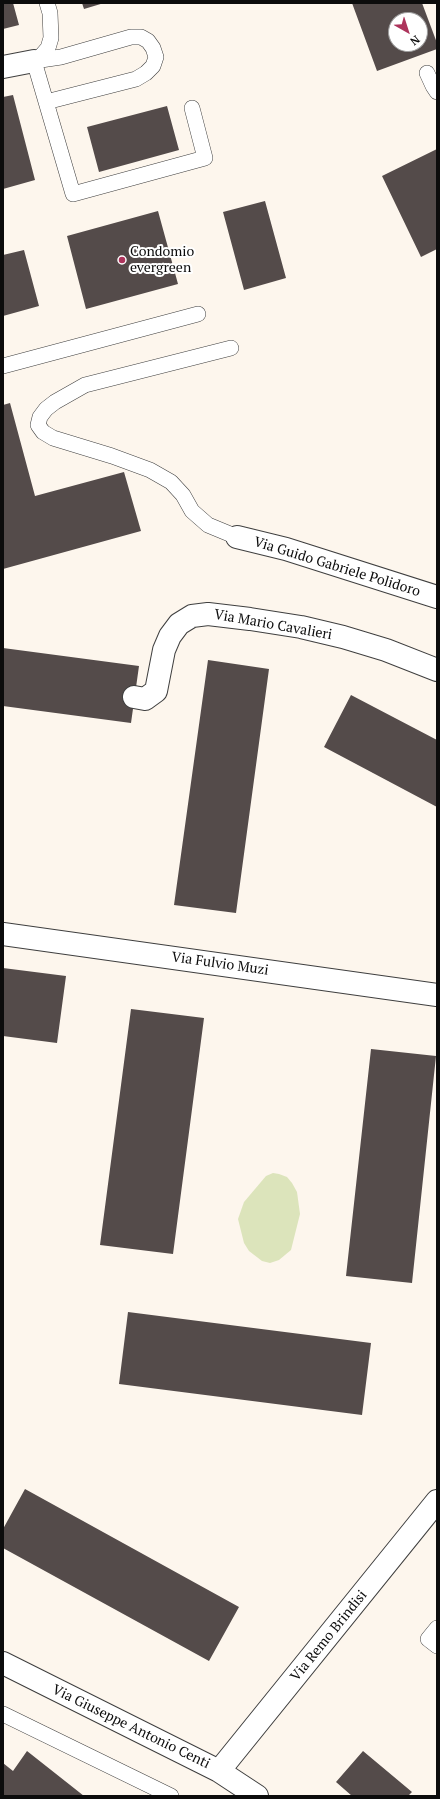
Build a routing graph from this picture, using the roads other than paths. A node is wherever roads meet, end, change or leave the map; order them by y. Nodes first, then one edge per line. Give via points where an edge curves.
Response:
1 (47, 3) edge
2 (34, 61) junction
3 (3, 67) edge
4 (426, 73) dead end
5 (437, 92) edge
6 (46, 102) junction
7 (192, 108) dead end
8 (198, 314) dead end
9 (231, 348) dead end
10 (3, 366) edge
11 (237, 537) joint
12 (437, 597) edge
13 (437, 670) edge
14 (134, 697) dead end
15 (3, 934) edge
16 (437, 995) edge
17 (437, 1501) edge
18 (437, 1628) edge
19 (437, 1646) edge
20 (3, 1663) edge
21 (3, 1714) edge
22 (219, 1771) junction
23 (161, 1794) edge
24 (257, 1796) edge

1 - 2 lane via 51,38 48,48
2 - 3 street
2 - 6 lane
2 - 6 lane via 61,58 131,37 141,37 148,41 156,57 153,66 136,79
4 - 5 lane
6 - 7 lane via 73,194 205,158
8 - 10 lane
9 - 11 lane via 85,385 46,409 38,424 43,432 53,438 112,456 157,474 171,482 183,495 192,511 208,525
11 - 12 street, Via Guido Gabriele Polidoro via 286,549
13 - 14 street, Via Mario Cavalieri via 343,637 250,618 208,614 192,616 179,624 164,650 156,690 145,699
15 - 16 street, Via Fulvio Muzi
17 - 22 street, Via Remo Brindisi
18 - 19 lane via 428,1639
20 - 22 street, Via Giuseppe Antonio Centi
21 - 23 lane
22 - 24 street, Via Giuseppe Antonio Centi

